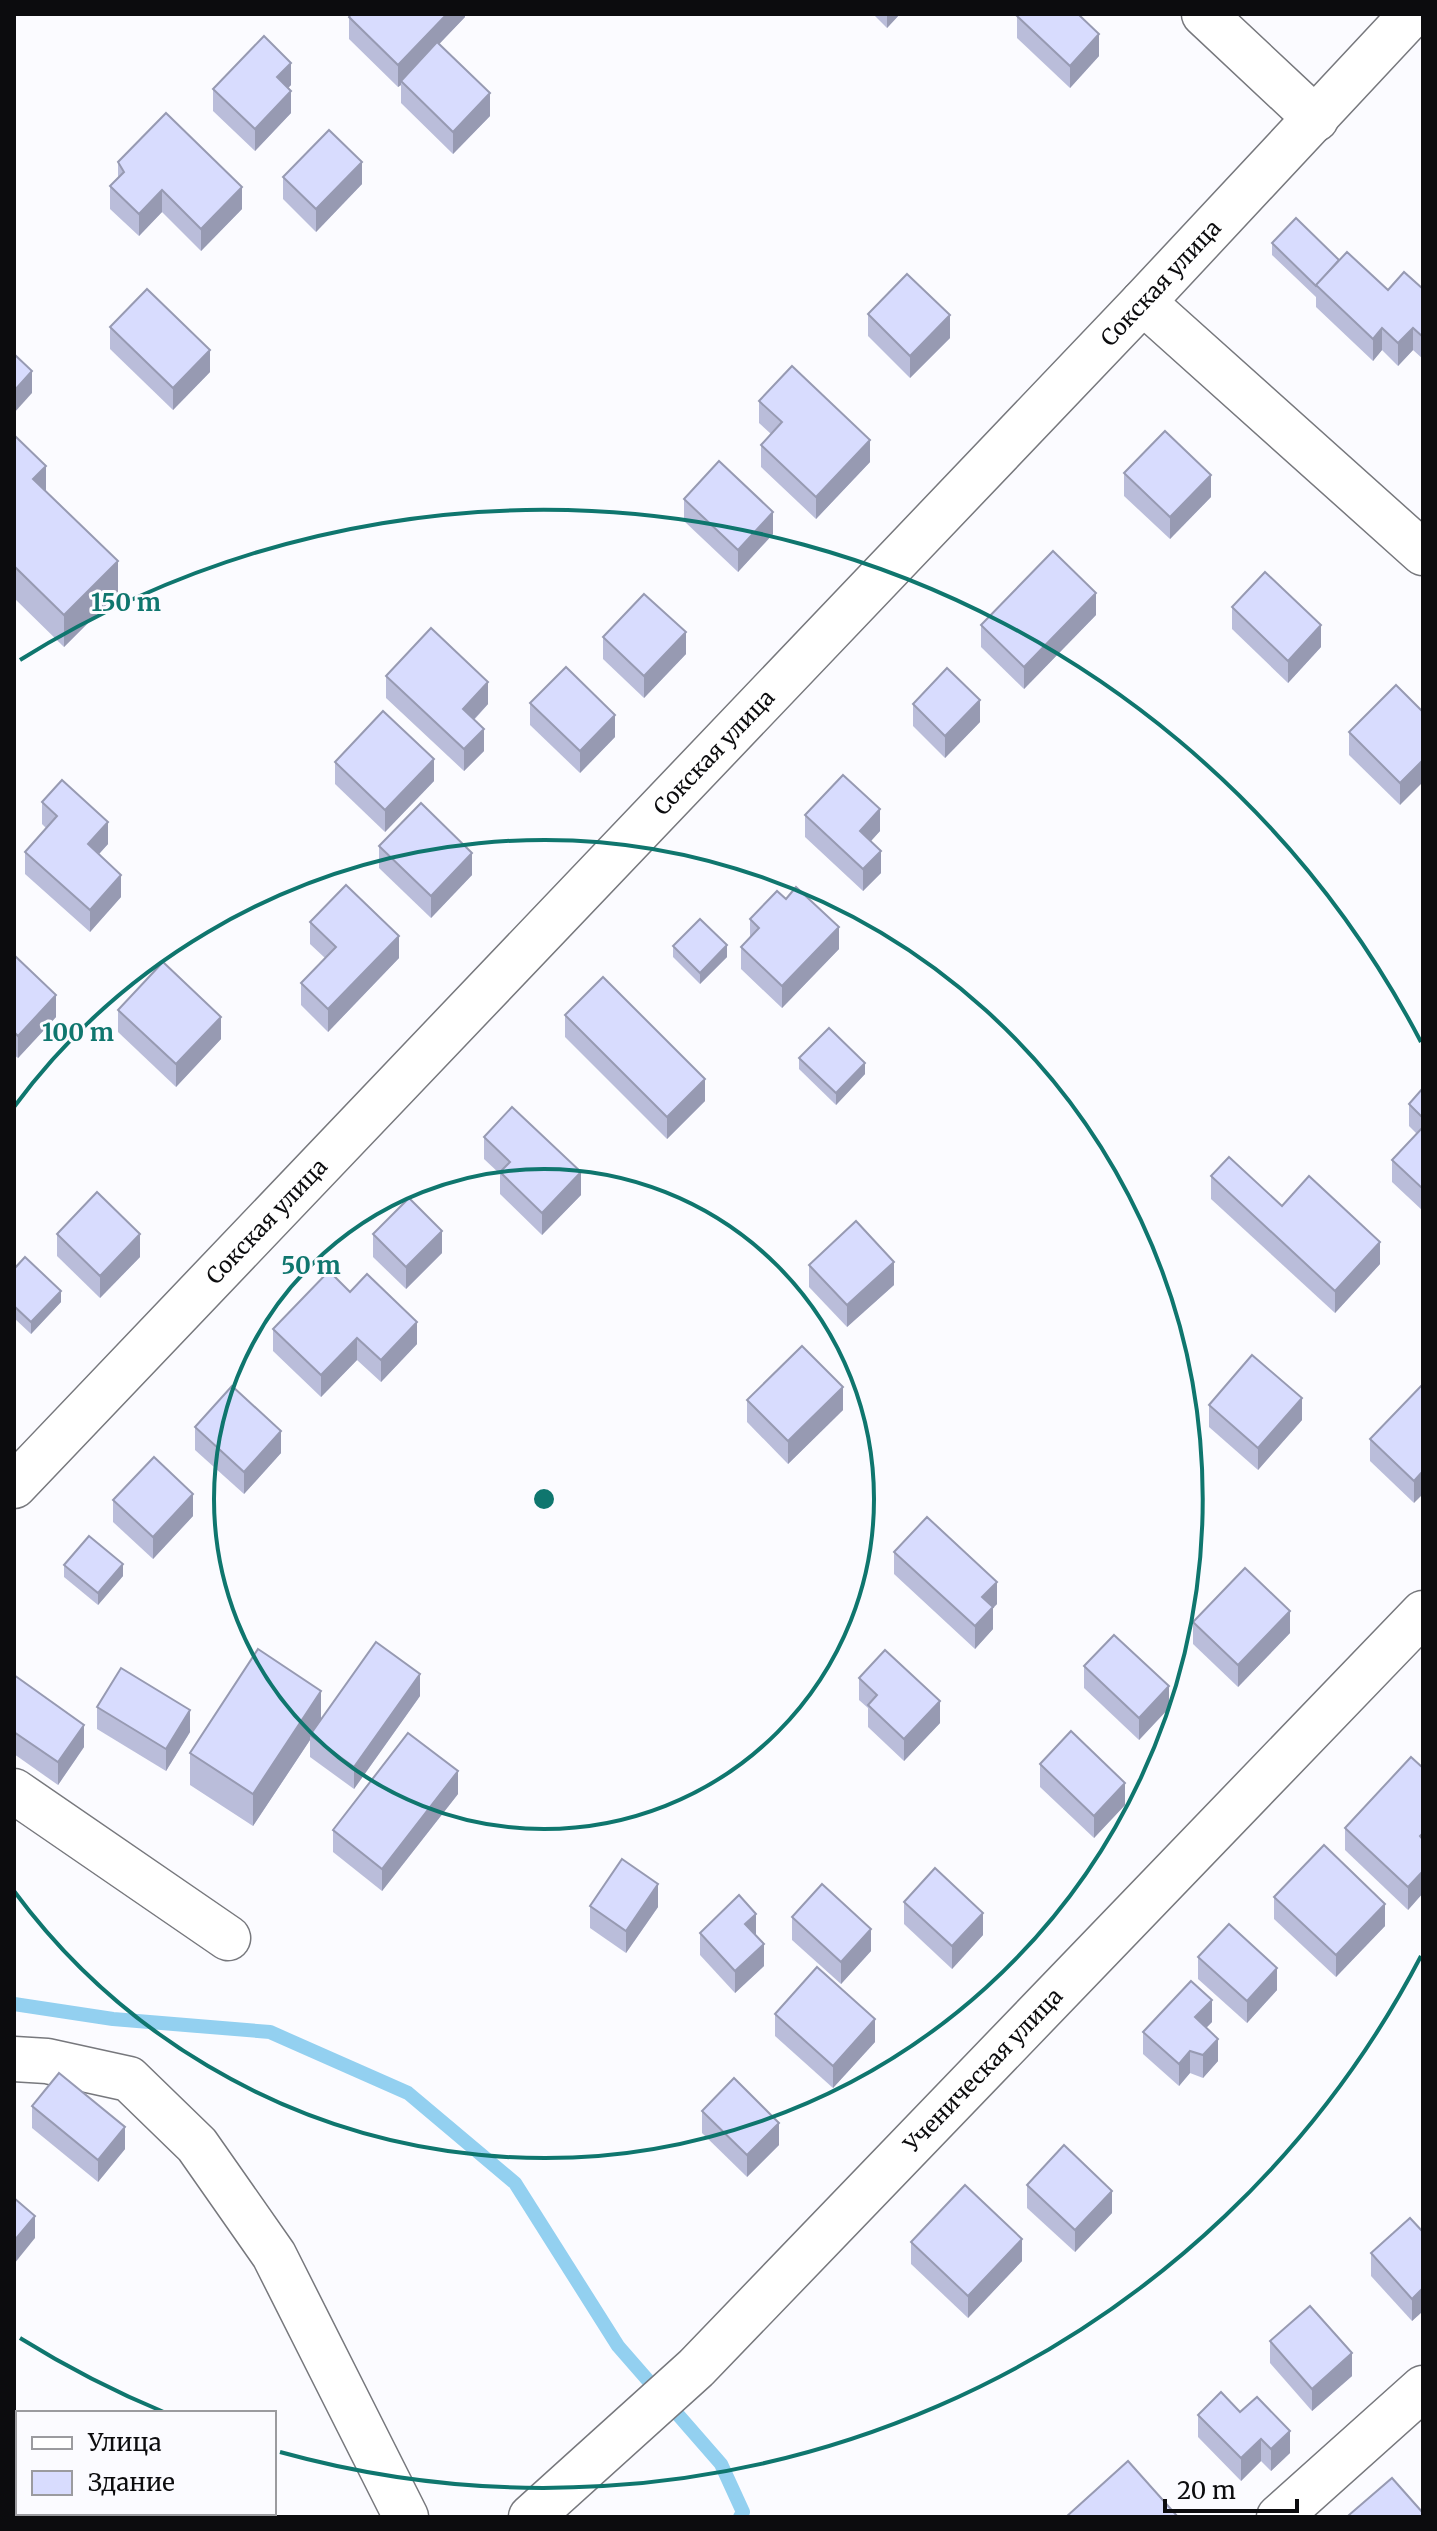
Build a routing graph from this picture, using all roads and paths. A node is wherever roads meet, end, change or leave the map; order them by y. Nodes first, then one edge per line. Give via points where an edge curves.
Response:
1 (1204, 14) edge
2 (1412, 14) edge
3 (1316, 119) junction
4 (1143, 302) junction
5 (1423, 553) edge
6 (14, 1486) edge
7 (1423, 1613) edge
8 (14, 1791) edge
9 (228, 1938) dead end
10 (14, 2059) edge
11 (1423, 2388) edge
12 (406, 2517) edge
13 (531, 2517) edge
14 (1279, 2517) edge

1 - 3 street
2 - 3 street, Сокская улица
3 - 4 street, Сокская улица
4 - 5 street
4 - 6 street, Сокская улица
7 - 13 street, Ученическая улица via 685,2378
8 - 9 street
10 - 12 street via 129,2079 197,2145 274,2255
11 - 14 street

